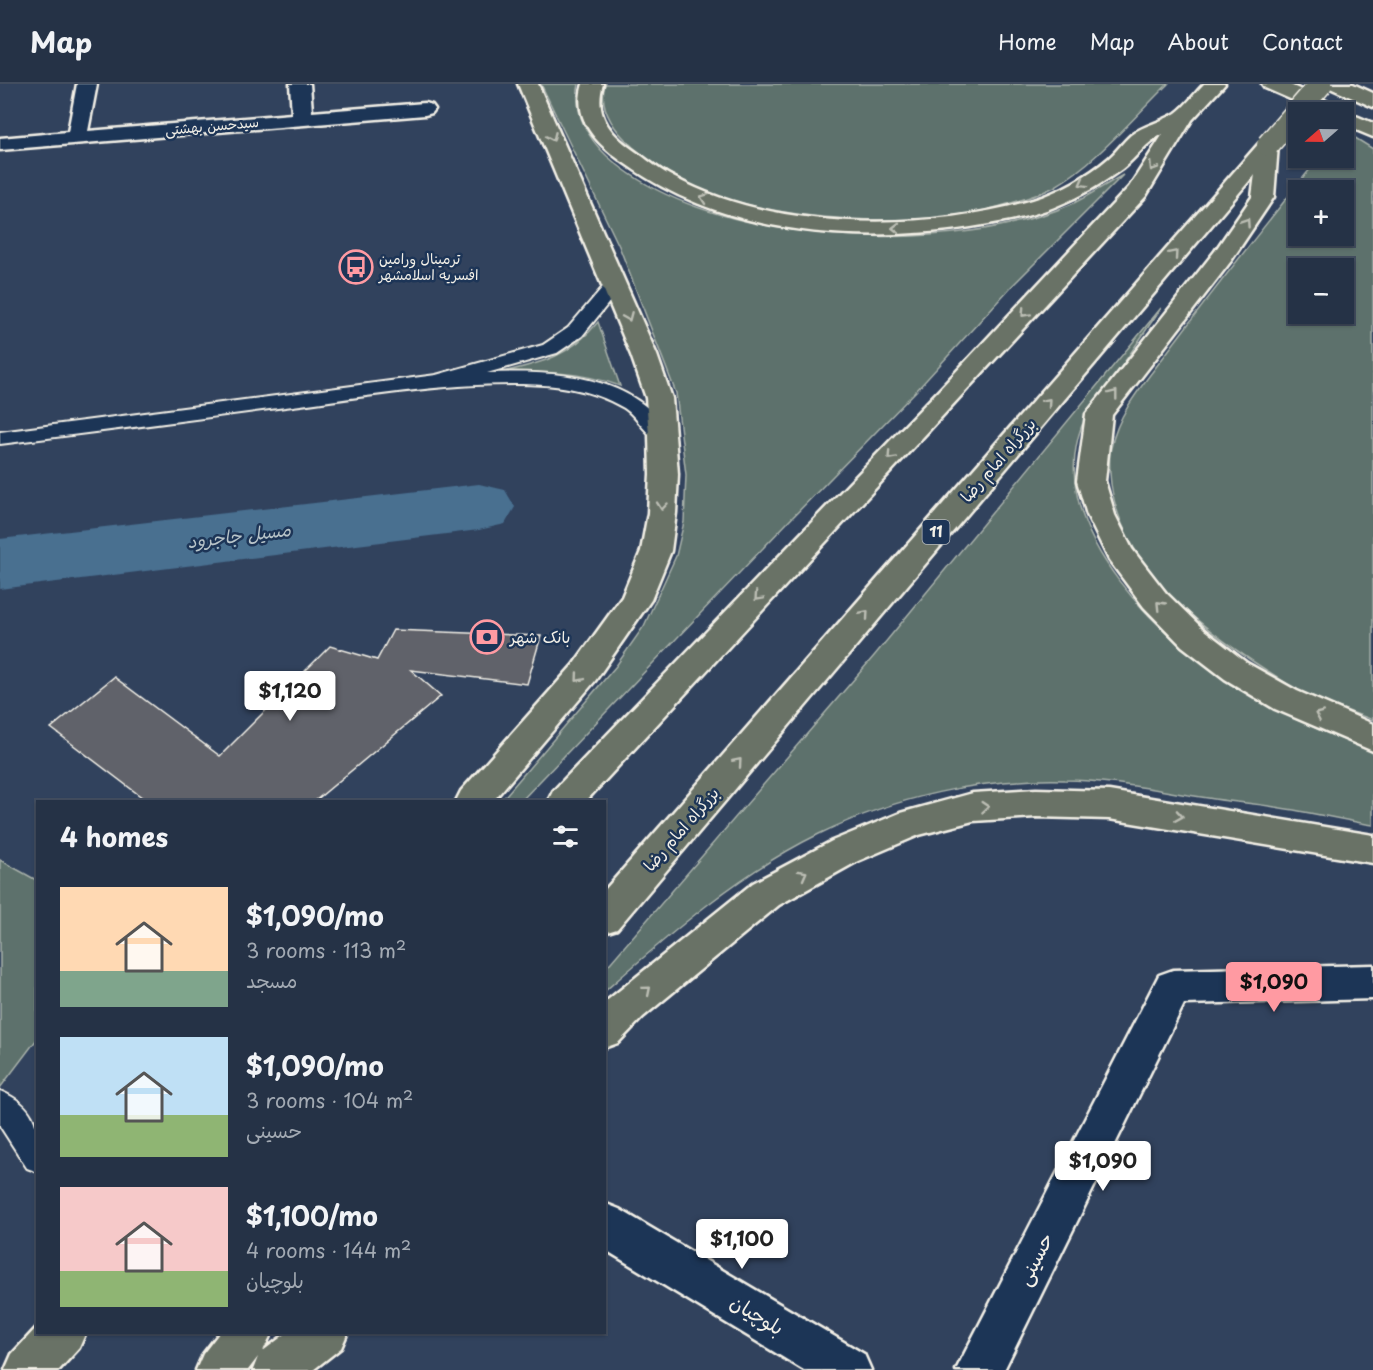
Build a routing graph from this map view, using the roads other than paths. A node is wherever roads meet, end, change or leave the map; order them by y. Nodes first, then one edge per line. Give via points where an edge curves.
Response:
1 (87, 84) edge
2 (300, 84) edge
3 (528, 84) edge
4 (593, 84) edge
5 (1215, 84) edge
6 (1272, 84) edge
7 (1321, 84) edge
8 (1337, 84) edge
9 (1373, 101) edge
10 (1312, 102) edge
11 (425, 109) dead end
12 (1184, 117) junction
13 (303, 119) junction
14 (1354, 122) edge
15 (1373, 131) edge
16 (77, 137) junction
17 (0, 144) edge
18 (1268, 146) junction
19 (614, 285) junction
20 (438, 381) junction
21 (662, 435) junction
22 (0, 438) edge
23 (1373, 738) edge
24 (474, 800) edge
25 (566, 800) edge
26 (1373, 849) edge
27 (606, 916) edge
28 (1373, 982) edge
29 (606, 1028) edge
30 (0, 1106) edge
31 (36, 1154) edge
32 (606, 1225) edge
33 (39, 1334) edge
34 (61, 1334) edge
35 (247, 1334) edge
36 (322, 1334) edge
37 (12, 1370) edge
38 (28, 1370) edge
39 (219, 1370) edge
40 (276, 1370) edge
41 (848, 1370) edge
42 (979, 1370) edge

1 - 16 street
2 - 13 street
3 -> 19 highway
12 -> 4 highway via 1140,139 1115,164 1045,204 957,224 859,228 772,217 726,206 658,177 633,162 598,128 589,106
5 - 12 highway
6 - 10 highway
7 - 18 highway, بزرگراه امام رضا / 11, bridge
8 - 9 highway
11 - 13 street, سیدحسن بهشتی
12 -> 25 highway via 1138,191
13 - 16 street, سیدحسن بهشتی
14 - 15 highway
16 - 17 street, سیدحسن بهشتی
23 -> 18 highway via 1286,700 1236,671 1193,638 1155,600 1119,553 1101,515 1091,481 1099,414 1223,256 1263,197
27 -> 18 highway, بزرگراه امام رضا / 11
19 - 20 lane via 575,332 550,349
19 -> 21 highway via 658,398
20 - 21 lane via 572,382 620,397 635,406
20 - 22 lane
21 -> 24 highway via 664,474 659,532 656,551 636,600 584,673
29 -> 26 highway via 766,894 845,851 912,823 973,807 1036,802 1109,805
28 - 42 street, حسینی via 1173,987
30 - 31 lane via 15,1119
32 - 41 street, بلوچیان
33 - 37 highway
34 - 38 highway
35 - 39 highway
36 - 40 highway

